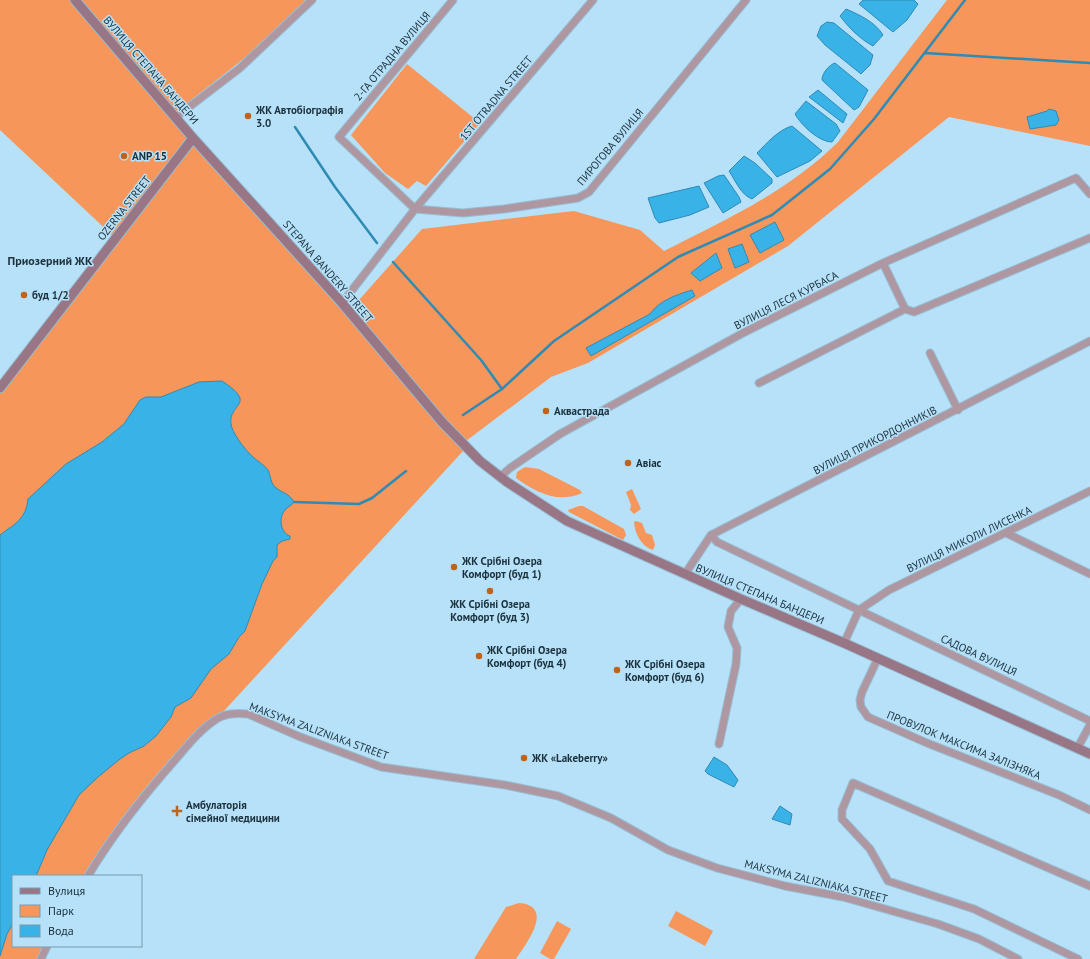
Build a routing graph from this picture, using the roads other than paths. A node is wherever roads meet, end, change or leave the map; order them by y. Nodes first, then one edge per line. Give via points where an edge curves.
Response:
1 (75, 0) edge
2 (312, 0) edge
3 (453, 0) edge
4 (593, 0) edge
5 (746, 0) edge
6 (176, 117) junction
7 (193, 138) junction
8 (1090, 194) edge
9 (415, 209) junction
10 (1090, 238) edge
11 (883, 263) junction
12 (342, 303) junction
13 (905, 309) junction
14 (1090, 341) edge
15 (930, 353) dead end
16 (759, 383) dead end
17 (0, 388) edge
18 (958, 410) junction
19 (500, 477) junction
20 (1090, 491) edge
21 (1006, 533) junction
22 (711, 535) junction
23 (685, 574) junction
24 (1090, 574) edge
25 (741, 599) junction
26 (859, 610) junction
27 (844, 643) junction
28 (878, 658) junction
29 (1090, 721) edge
30 (1090, 725) edge
31 (719, 744) dead end
32 (1078, 747) junction
33 (1090, 754) edge
34 (1090, 810) edge
35 (89, 875) edge
36 (1090, 886) edge
37 (47, 947) edge
38 (41, 959) edge
39 (1018, 959) edge
40 (1078, 959) edge

1 - 6 main road, ВУЛИЦЯ СТЕПАНА БАНДЕРИ
2 - 6 street via 240,68
3 - 9 street, 2-ГА ОТРАДНА ВУЛИЦЯ via 339,137
4 - 9 street, 1ST OTRADNA STREET
5 - 9 street, ПИРОГОВА ВУЛИЦЯ via 589,192 578,198 504,209 463,213
6 - 7 main road, ВУЛИЦЯ СТЕПАНА БАНДЕРИ
7 - 12 main road, STEPANA BANDERY STREET
7 - 17 main road, OZERNA STREET
8 - 11 street, ВУЛИЦЯ ЛЕСЯ КУРБАСА via 1076,178
9 - 12 street, 1ST OTRADNA STREET
10 - 13 street via 914,312
11 - 13 street
11 - 19 street, ВУЛИЦЯ ЛЕСЯ КУРБАСА via 744,333 560,434
12 - 19 main road, STEPANA BANDERY STREET via 442,422 480,461
13 - 16 street
14 - 18 street, ВУЛИЦЯ ПРИКОРДОННИКІВ
15 - 18 street
18 - 22 street, ВУЛИЦЯ ПРИКОРДОННИКІВ
19 - 23 main road, ВУЛИЦЯ СТЕПАНА БАНДЕРИ via 566,521
20 - 21 street, ВУЛИЦЯ МИКОЛИ ЛИСЕНКА
21 - 24 street
21 - 26 street, ВУЛИЦЯ МИКОЛИ ЛИСЕНКА via 889,590
22 - 23 street, ВУЛИЦЯ ПРИКОРДОННИКІВ
22 - 26 street, САДОВА ВУЛИЦЯ via 717,542
23 - 25 main road, ВУЛИЦЯ СТЕПАНА БАНДЕРИ
25 - 27 main road, ВУЛИЦЯ СТЕПАНА БАНДЕРИ
25 - 31 street via 731,611 728,627 737,648 736,664
26 - 27 street
26 - 29 street, САДОВА ВУЛИЦЯ
27 - 28 main road, ВУЛИЦЯ СТЕПАНА БАНДЕРИ
28 - 32 main road, ВУЛИЦЯ СТЕПАНА БАНДЕРИ
28 - 34 street, ПРОВУЛОК МАКСИМА ЗАЛІЗНЯКА via 860,700 861,707 868,717 926,743 1058,794
30 - 32 street
32 - 33 main road, ВУЛИЦЯ СТЕПАНА БАНДЕРИ
35 - 39 street, MAKSYMA ZALIZNIAKA STREET via 113,837 184,750 216,719 240,713 381,767 505,784 558,796 612,818 668,850 717,868 785,886 842,897 938,924 979,939
36 - 40 street via 853,783 842,810 842,819 870,849 888,881 974,909
37 - 38 street

